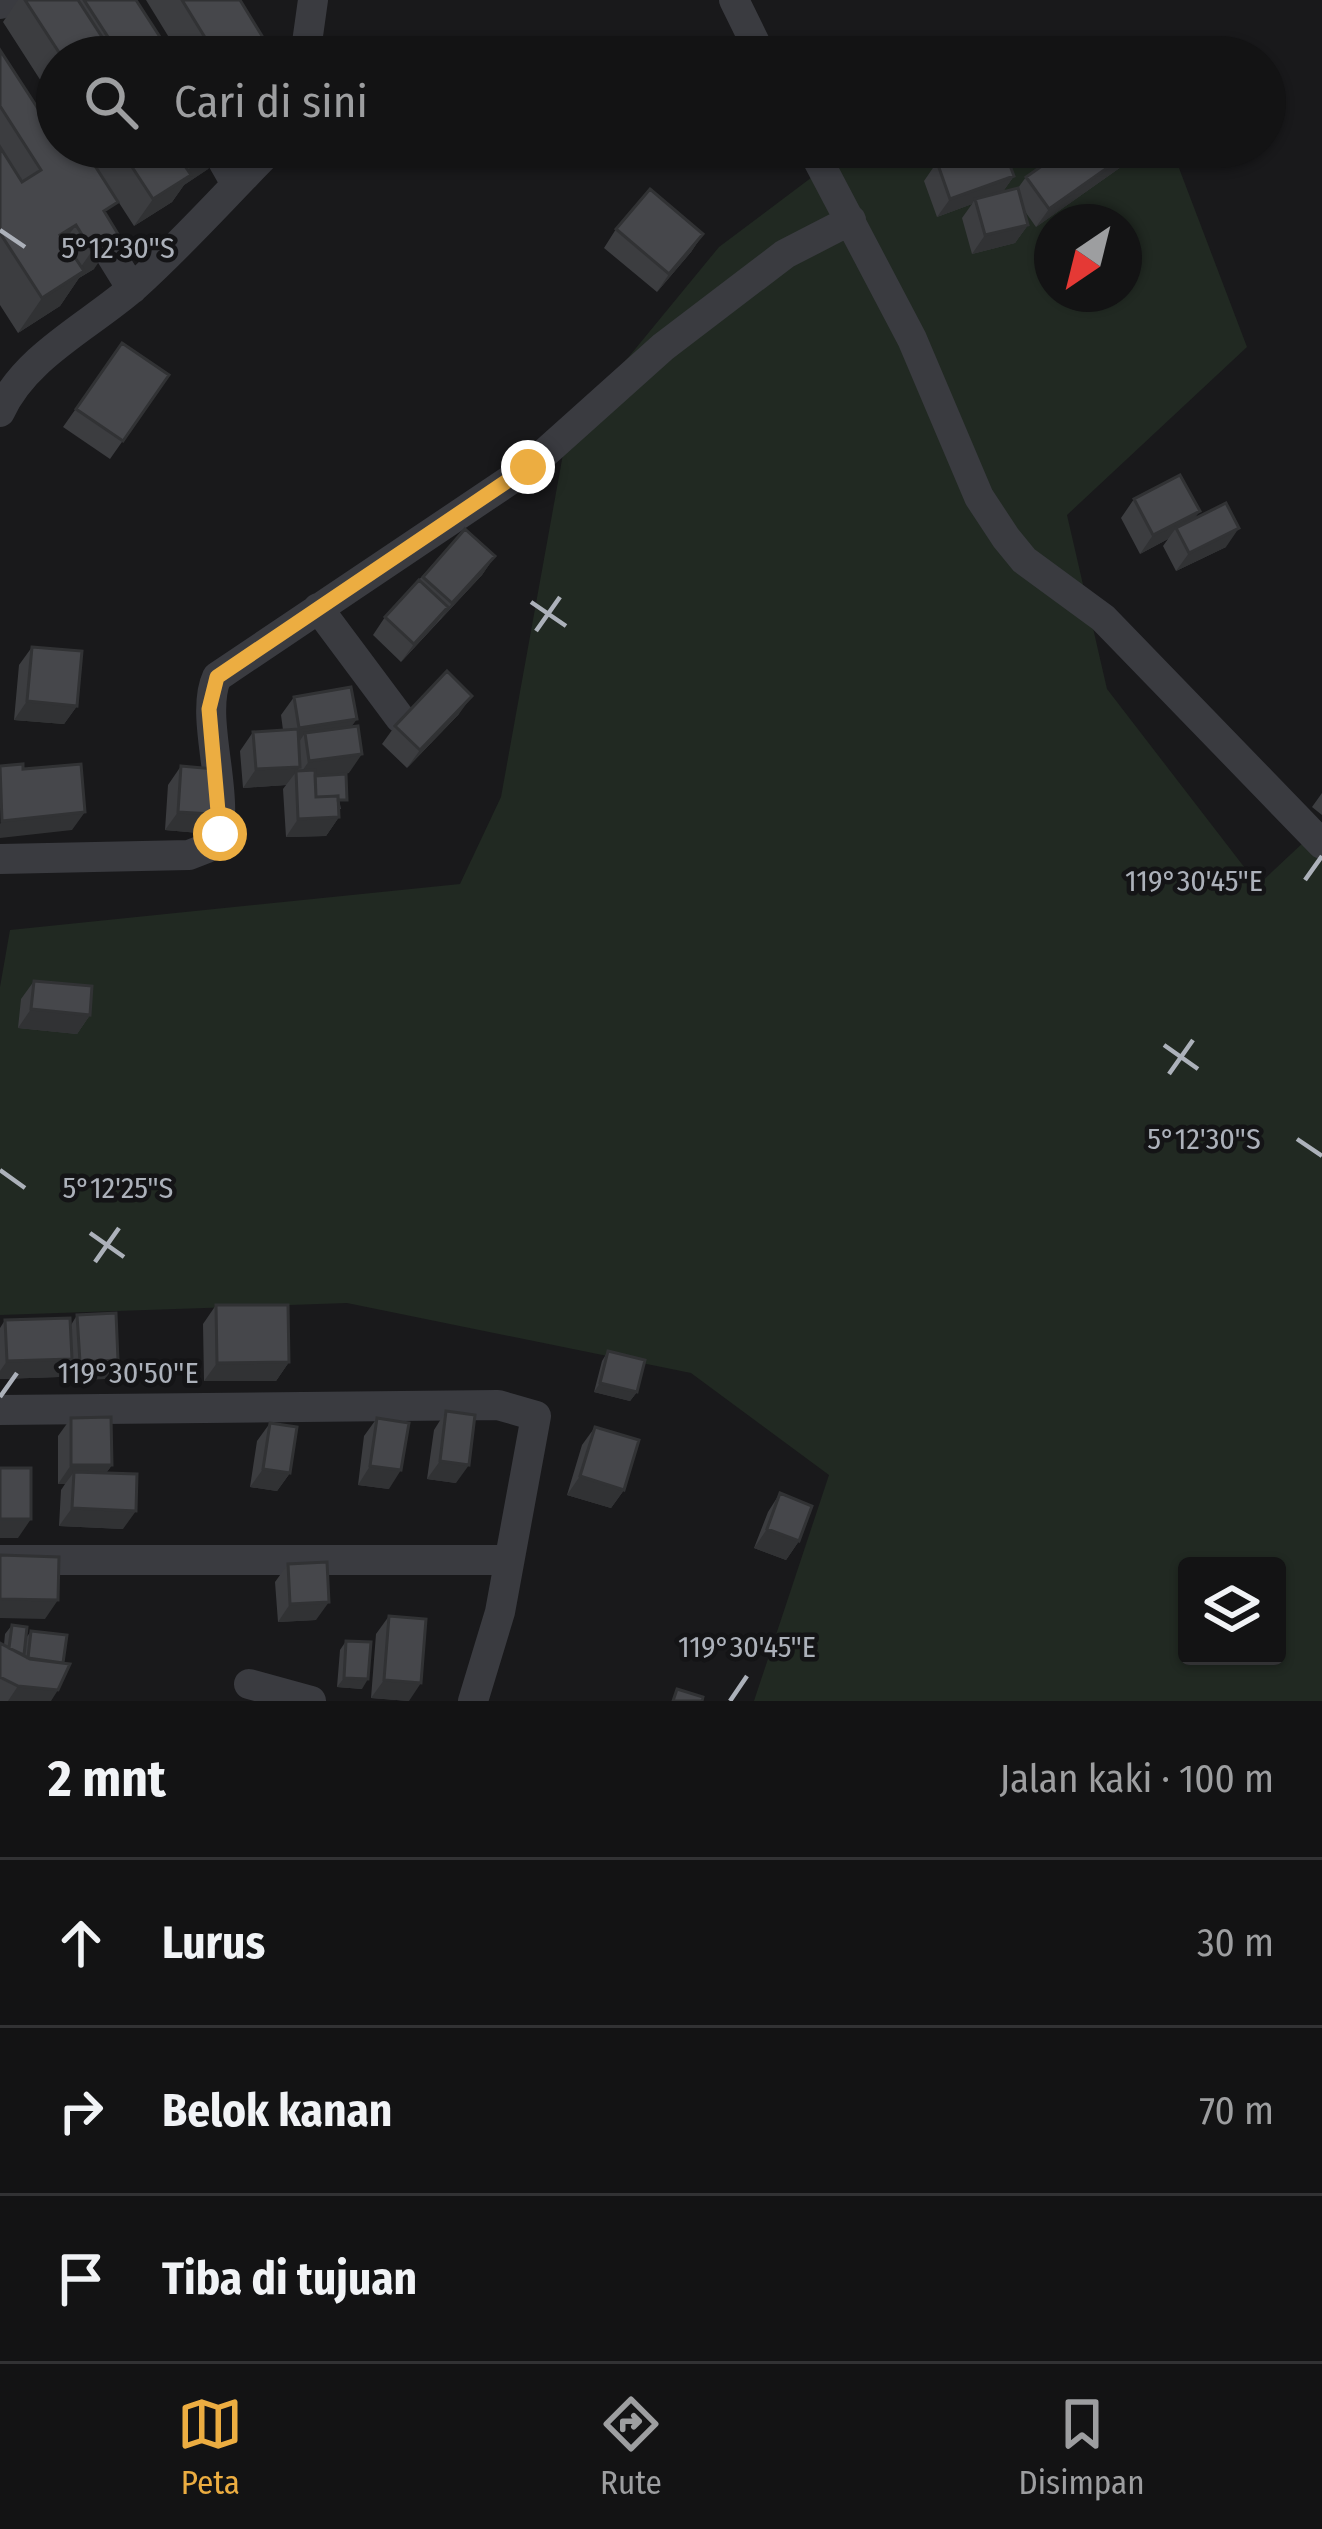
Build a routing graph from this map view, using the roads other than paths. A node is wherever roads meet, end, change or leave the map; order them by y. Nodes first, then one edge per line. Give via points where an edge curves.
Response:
1 (12, 0) edge
2 (313, 0) edge
3 (734, 0) edge
4 (0, 4) edge
5 (308, 36) edge
6 (752, 36) edge
7 (227, 168) edge
8 (252, 168) edge
9 (823, 168) edge
10 (236, 184) junction
11 (72, 192) edge
12 (851, 220) junction
13 (132, 290) junction
14 (3, 393) edge
15 (318, 608) junction
16 (400, 718) edge
17 (1322, 844) edge
18 (0, 859) edge
19 (0, 1410) edge
20 (0, 1560) edge
21 (506, 1560) junction
22 (249, 1684) dead end
23 (310, 1701) edge
24 (473, 1701) edge

1 - 4 street
2 - 5 street
3 - 6 street
7 - 10 street
8 - 10 street
9 - 12 street
10 - 13 street
11 - 13 street
12 - 15 street via 785,254 663,347 528,467
12 - 17 street via 979,497 1006,538 1103,618
13 - 14 street
15 - 16 street
15 - 18 street via 229,667 212,689 221,823 215,842 189,855
19 - 21 street via 523,1411 536,1416
20 - 21 street
21 - 24 street via 500,1612
22 - 23 street

